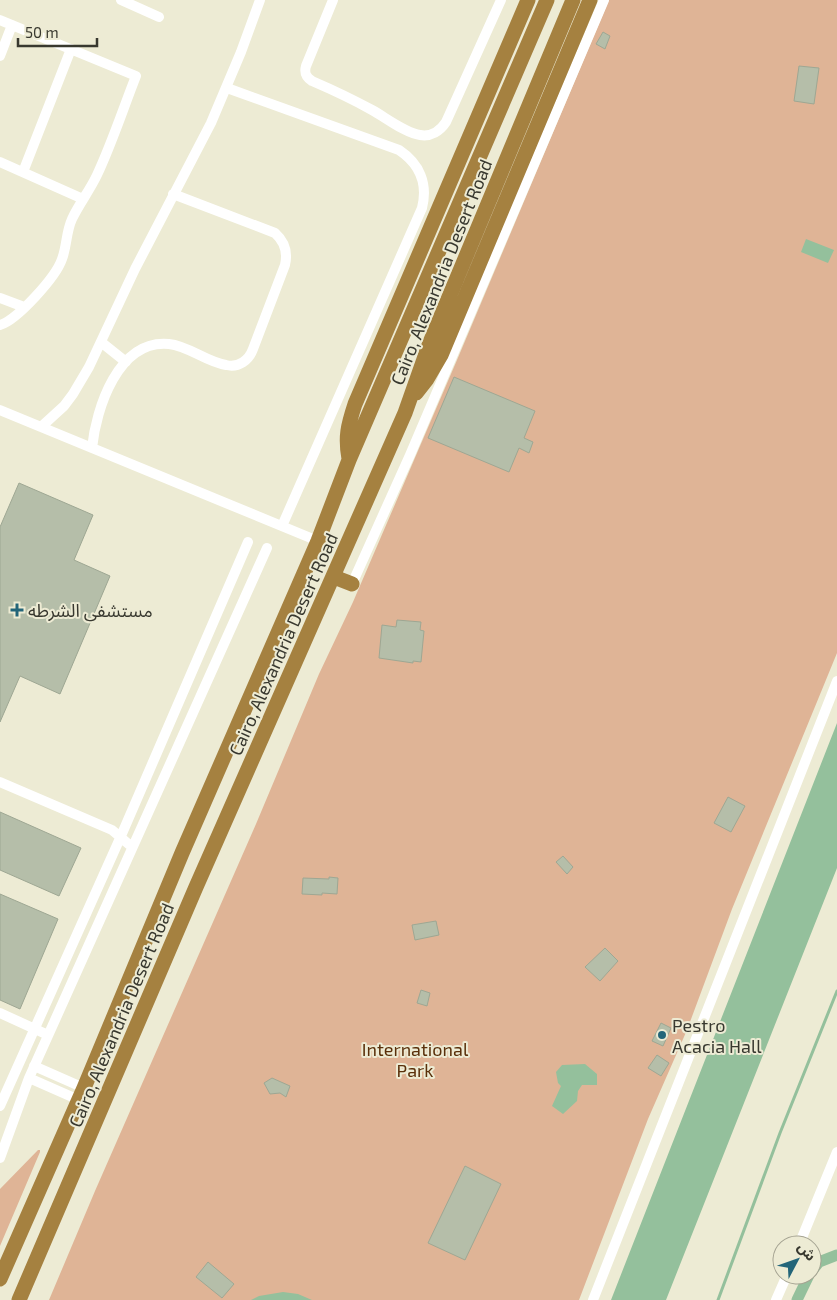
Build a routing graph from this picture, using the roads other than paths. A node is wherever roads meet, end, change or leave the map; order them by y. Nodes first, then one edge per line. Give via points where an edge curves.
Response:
1 (121, 0) edge
2 (260, 0) edge
3 (333, 0) edge
4 (501, 0) edge
5 (528, 0) edge
6 (547, 0) edge
7 (574, 0) edge
8 (590, 0) edge
9 (604, 0) edge
10 (159, 17) dead end
11 (0, 20) edge
12 (12, 25) junction
13 (71, 49) junction
14 (0, 56) edge
15 (227, 88) junction
16 (0, 162) edge
17 (23, 172) junction
18 (173, 194) junction
19 (83, 199) junction
20 (0, 298) edge
21 (24, 307) junction
22 (0, 325) edge
23 (101, 342) junction
24 (126, 362) junction
25 (410, 400) junction
26 (0, 410) edge
27 (41, 427) junction
28 (92, 448) junction
29 (349, 460) junction
30 (282, 526) junction
31 (318, 541) junction
32 (248, 542) dead end
33 (267, 548) dead end
34 (334, 577) junction
35 (352, 584) joint
36 (837, 681) edge
37 (0, 782) edge
38 (121, 836) junction
39 (132, 847) junction
40 (0, 1013) edge
41 (34, 1028) junction
42 (48, 1035) junction
43 (34, 1066) junction
44 (28, 1078) junction
45 (4, 1087) edge
46 (82, 1094) junction
47 (22, 1095) junction
48 (0, 1106) edge
49 (837, 1152) edge
50 (0, 1158) edge
51 (803, 1235) edge
52 (0, 1279) edge
53 (782, 1285) edge
54 (19, 1300) edge
55 (593, 1300) edge
56 (776, 1300) edge

1 - 10 street
2 - 15 street
3 - 4 street via 306,66 306,76 409,132 427,136 446,122
5 - 29 highway via 355,404 346,443
6 - 29 highway, Cairo, Alexandria Desert Road
7 - 25 highway, Cairo, Alexandria Desert Road via 429,345
8 - 25 highway via 441,355
9 - 35 street via 418,438
11 - 12 street
12 - 13 street
12 - 14 street
13 - 17 street
13 - 19 street via 136,76 98,173
15 - 18 street
15 - 30 street via 399,150 419,170 424,189 422,208
16 - 17 street
17 - 19 street
18 - 23 street
18 - 24 street via 275,233 287,251 286,265 251,353 241,363 226,365 168,344 143,348
19 - 21 street via 69,228 59,267
20 - 21 street
21 - 22 street via 12,320
23 - 24 street
23 - 27 street via 73,394
24 - 28 street via 105,396 96,421
25 - 34 highway, Cairo, Alexandria Desert Road
26 - 27 street
27 - 28 street
28 - 30 street
29 - 31 highway, Cairo, Alexandria Desert Road
30 - 31 street
31 - 46 highway, Cairo, Alexandria Desert Road via 182,853
32 - 38 street
33 - 39 street
34 - 35 highway
34 - 54 highway, Cairo, Alexandria Desert Road via 196,887
36 - 55 street
37 - 38 street
38 - 39 street
38 - 41 street
39 - 42 street
40 - 41 street
41 - 42 street
41 - 45 street
42 - 43 street
43 - 44 street
43 - 46 street
44 - 46 street
44 - 47 street
45 - 47 street
45 - 48 street
46 - 52 highway, Cairo, Alexandria Desert Road
47 - 50 street
49 - 51 street
53 - 56 street

